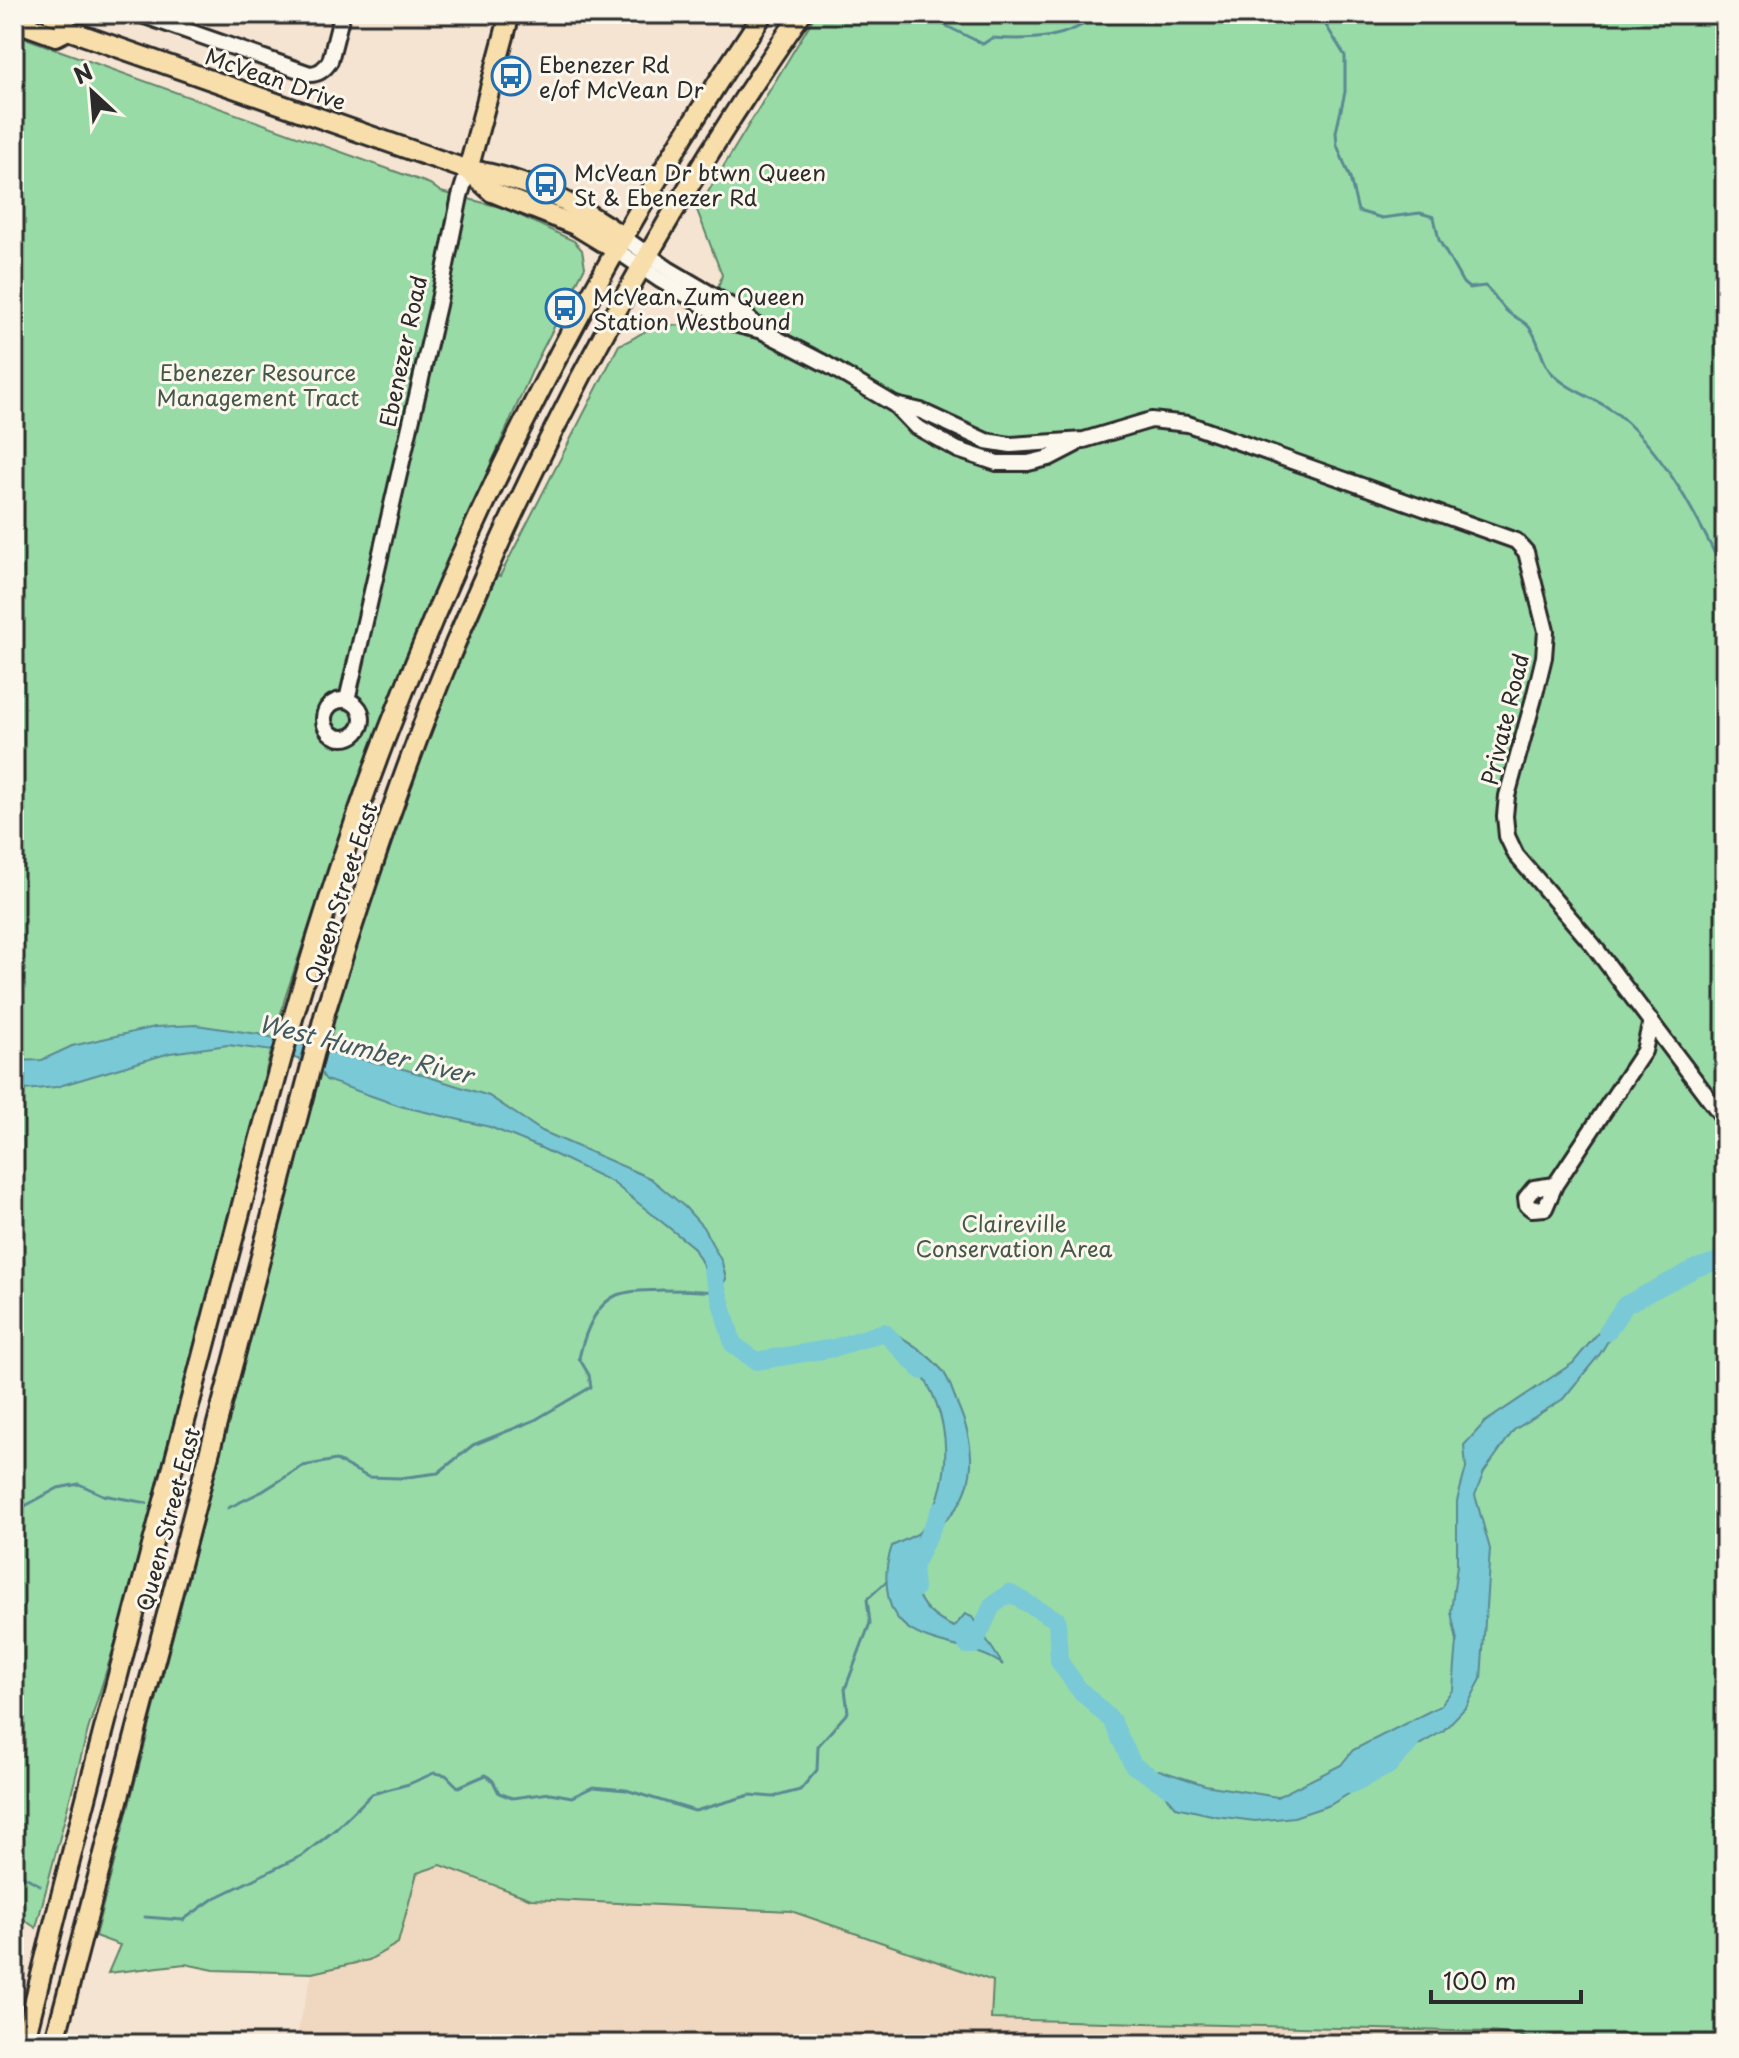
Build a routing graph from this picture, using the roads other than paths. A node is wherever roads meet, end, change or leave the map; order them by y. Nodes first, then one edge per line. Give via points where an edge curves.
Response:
1 (51, 14) edge
2 (139, 14) edge
3 (342, 14) edge
4 (510, 14) edge
5 (763, 14) edge
6 (801, 14) edge
7 (14, 21) edge
8 (68, 30) junction
9 (468, 170) junction
10 (619, 243) junction
11 (645, 261) junction
12 (347, 700) dead end
13 (1651, 1021) junction
14 (1725, 1120) edge
15 (1555, 1185) dead end
16 (24, 2044) edge
17 (54, 2044) edge

1 - 8 main road, McVean Drive via 61,17
2 - 3 street via 317,74 330,61
4 - 9 main road, Ebenezer Road
5 - 10 main road, Queen Street East
6 - 11 main road, Queen Street East
7 - 8 main road, McVean Drive via 56,36
8 - 9 main road, McVean Drive
9 - 10 main road, McVean Drive via 492,192
9 - 12 street, Ebenezer Road
10 - 11 street, Private Road
10 - 16 main road, Queen Street East via 516,438 427,634 358,812 269,1102
11 - 13 street, Private Road via 738,325 762,331 826,364 895,405 915,426 958,450 997,463 1049,458 1084,440 1151,420 1188,424 1516,541 1526,552 1546,631 1544,657 1507,796 1507,836 1516,855
11 - 17 main road, Queen Street East via 547,445 455,646 372,868 326,1009
13 - 14 street, Private Road
13 - 15 street via 1644,1051

